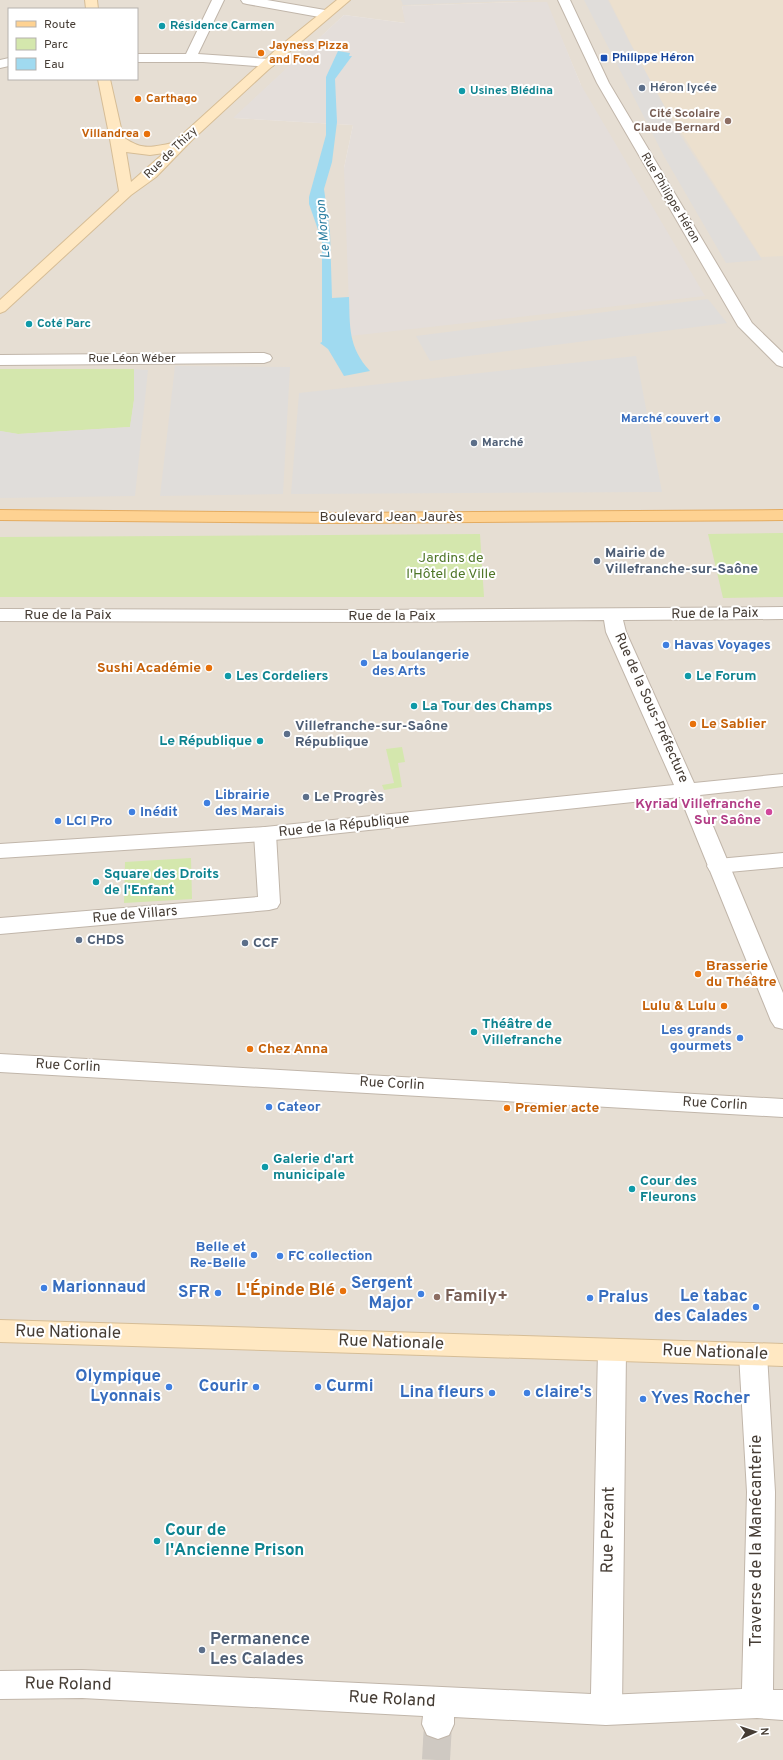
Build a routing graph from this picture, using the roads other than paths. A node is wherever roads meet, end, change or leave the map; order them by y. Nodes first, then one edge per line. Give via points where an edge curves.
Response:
1 (218, 0) edge
2 (247, 0) edge
3 (344, 0) edge
4 (564, 0) edge
5 (325, 14) junction
6 (191, 56) junction
7 (138, 58) edge
8 (269, 63) junction
9 (104, 80) edge
10 (117, 139) junction
11 (177, 146) junction
12 (126, 192) junction
13 (0, 308) edge
14 (264, 358) dead end
15 (0, 360) edge
16 (783, 362) edge
17 (783, 514) edge
18 (0, 515) edge
19 (783, 613) edge
20 (0, 615) edge
21 (613, 615) junction
22 (783, 780) edge
23 (687, 790) junction
24 (265, 834) junction
25 (0, 851) edge
26 (783, 860) edge
27 (718, 866) junction
28 (0, 926) edge
29 (783, 1021) edge
30 (0, 1063) edge
31 (783, 1108) edge
32 (0, 1331) edge
33 (612, 1350) junction
34 (753, 1354) junction
35 (783, 1355) edge
36 (0, 1685) edge
37 (770, 1704) edge
38 (606, 1710) junction

1 - 6 street
2 - 5 street
3 - 5 main road, Rue de Thizy
4 - 16 street, Rue Philippe Héron via 603,83 746,326
5 - 8 main road, Rue de Thizy
6 - 7 street
6 - 8 street via 237,58
8 - 11 main road, Rue de Thizy
9 - 10 main road
10 - 11 main road via 131,149 150,151
10 - 12 main road
11 - 12 main road, Rue de Thizy via 138,185
12 - 13 main road, Rue de Thizy
14 - 15 street, Rue Léon Wéber
17 - 18 main road, Boulevard Jean Jaurès via 350,518
19 - 21 street, Rue de la Paix
20 - 21 street, Rue de la Paix
21 - 23 street, Rue de la Sous-Préfecture via 616,632
22 - 23 street, Rue de la République
23 - 24 street, Rue de la République
23 - 27 street, Rue de la Sous-Préfecture
24 - 25 street, Rue de la République
24 - 28 street, Rue de Villars via 269,903
26 - 27 street
27 - 29 street, Rue de la Sous-Préfecture
30 - 31 street, Rue Corlin
32 - 33 main road, Rue Nationale
33 - 34 main road, Rue Nationale
33 - 38 street, Rue Pezant
34 - 35 main road, Rue Nationale
34 - 37 street, Traverse de la Manécanterie
36 - 38 street, Rue Roland via 82,1684 439,1713
37 - 38 street, Rue Roland

